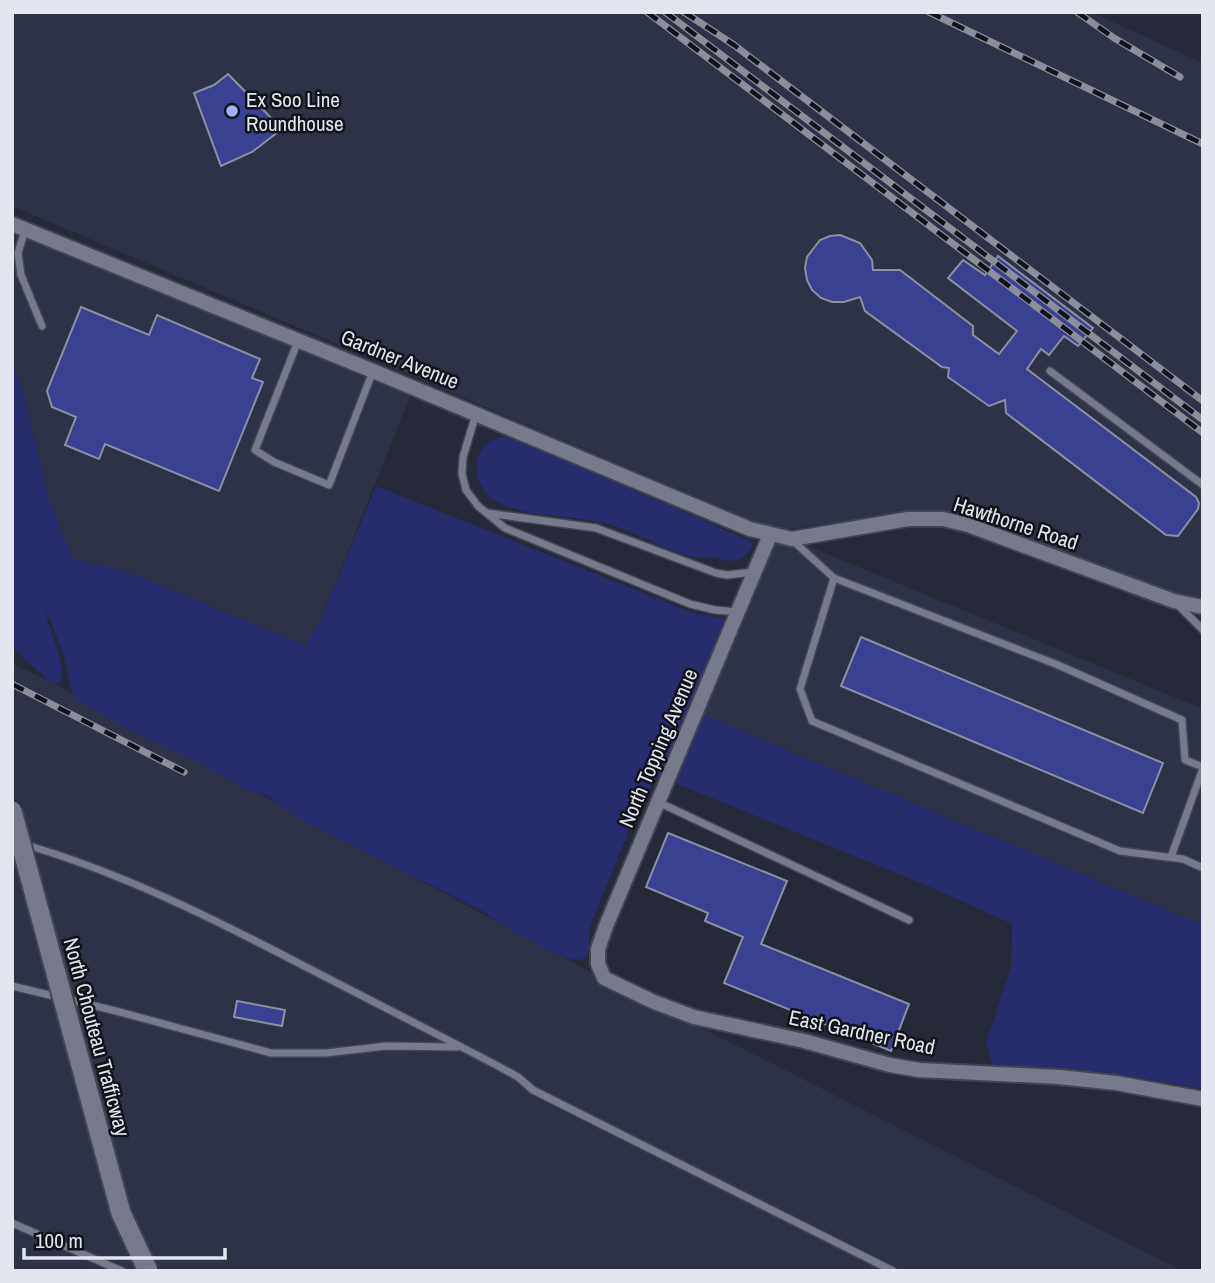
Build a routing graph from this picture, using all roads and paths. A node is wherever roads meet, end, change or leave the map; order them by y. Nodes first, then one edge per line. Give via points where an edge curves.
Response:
1 (19, 227) edge
2 (42, 326) dead end
3 (299, 340) junction
4 (373, 371) junction
5 (1050, 371) dead end
6 (476, 414) junction
7 (1203, 485) edge
8 (487, 513) junction
9 (770, 535) junction
10 (792, 539) junction
11 (755, 571) junction
12 (834, 578) junction
13 (1174, 601) junction
14 (1203, 607) edge
15 (738, 612) junction
16 (1203, 630) edge
17 (1203, 767) edge
18 (658, 802) junction
19 (12, 811) edge
20 (12, 841) edge
21 (1171, 858) junction
22 (1203, 868) edge
23 (909, 920) dead end
24 (604, 978) joint
25 (12, 986) edge
26 (460, 1046) junction
27 (1203, 1099) edge
28 (12, 1223) edge
29 (122, 1271) edge
30 (148, 1271) edge
31 (893, 1271) edge

1 - 2 lane via 21,275
1 - 3 street, Gardner Avenue
3 - 4 street, Gardner Avenue
3 - 4 lane via 255,450 274,463 329,485
4 - 6 street, Gardner Avenue
5 - 7 lane
6 - 8 lane via 462,474 470,498
6 - 9 street, Gardner Avenue
8 - 11 lane via 596,528 716,573
8 - 15 lane via 505,528 690,604
9 - 10 street, Hawthorne Road
9 - 11 street, North Topping Avenue
10 - 12 lane
10 - 13 street, Hawthorne Road via 875,523 943,519
11 - 15 street, North Topping Avenue
12 - 17 lane via 1058,665 1182,720 1185,760
12 - 21 lane via 800,689 812,721 1119,850
13 - 14 street, Hawthorne Road
13 - 16 lane
15 - 18 street, North Topping Avenue
17 - 21 lane
18 - 23 lane
18 - 24 street, North Topping Avenue via 602,938 598,964
19 - 30 main road, North Chouteau Trafficway, bridge via 121,1213
20 - 26 lane via 89,865 192,908
21 - 22 lane
24 - 27 street, East Gardner Road via 694,1017 890,1065 1116,1083
25 - 26 lane via 271,1053
26 - 31 lane via 533,1090
28 - 29 lane

